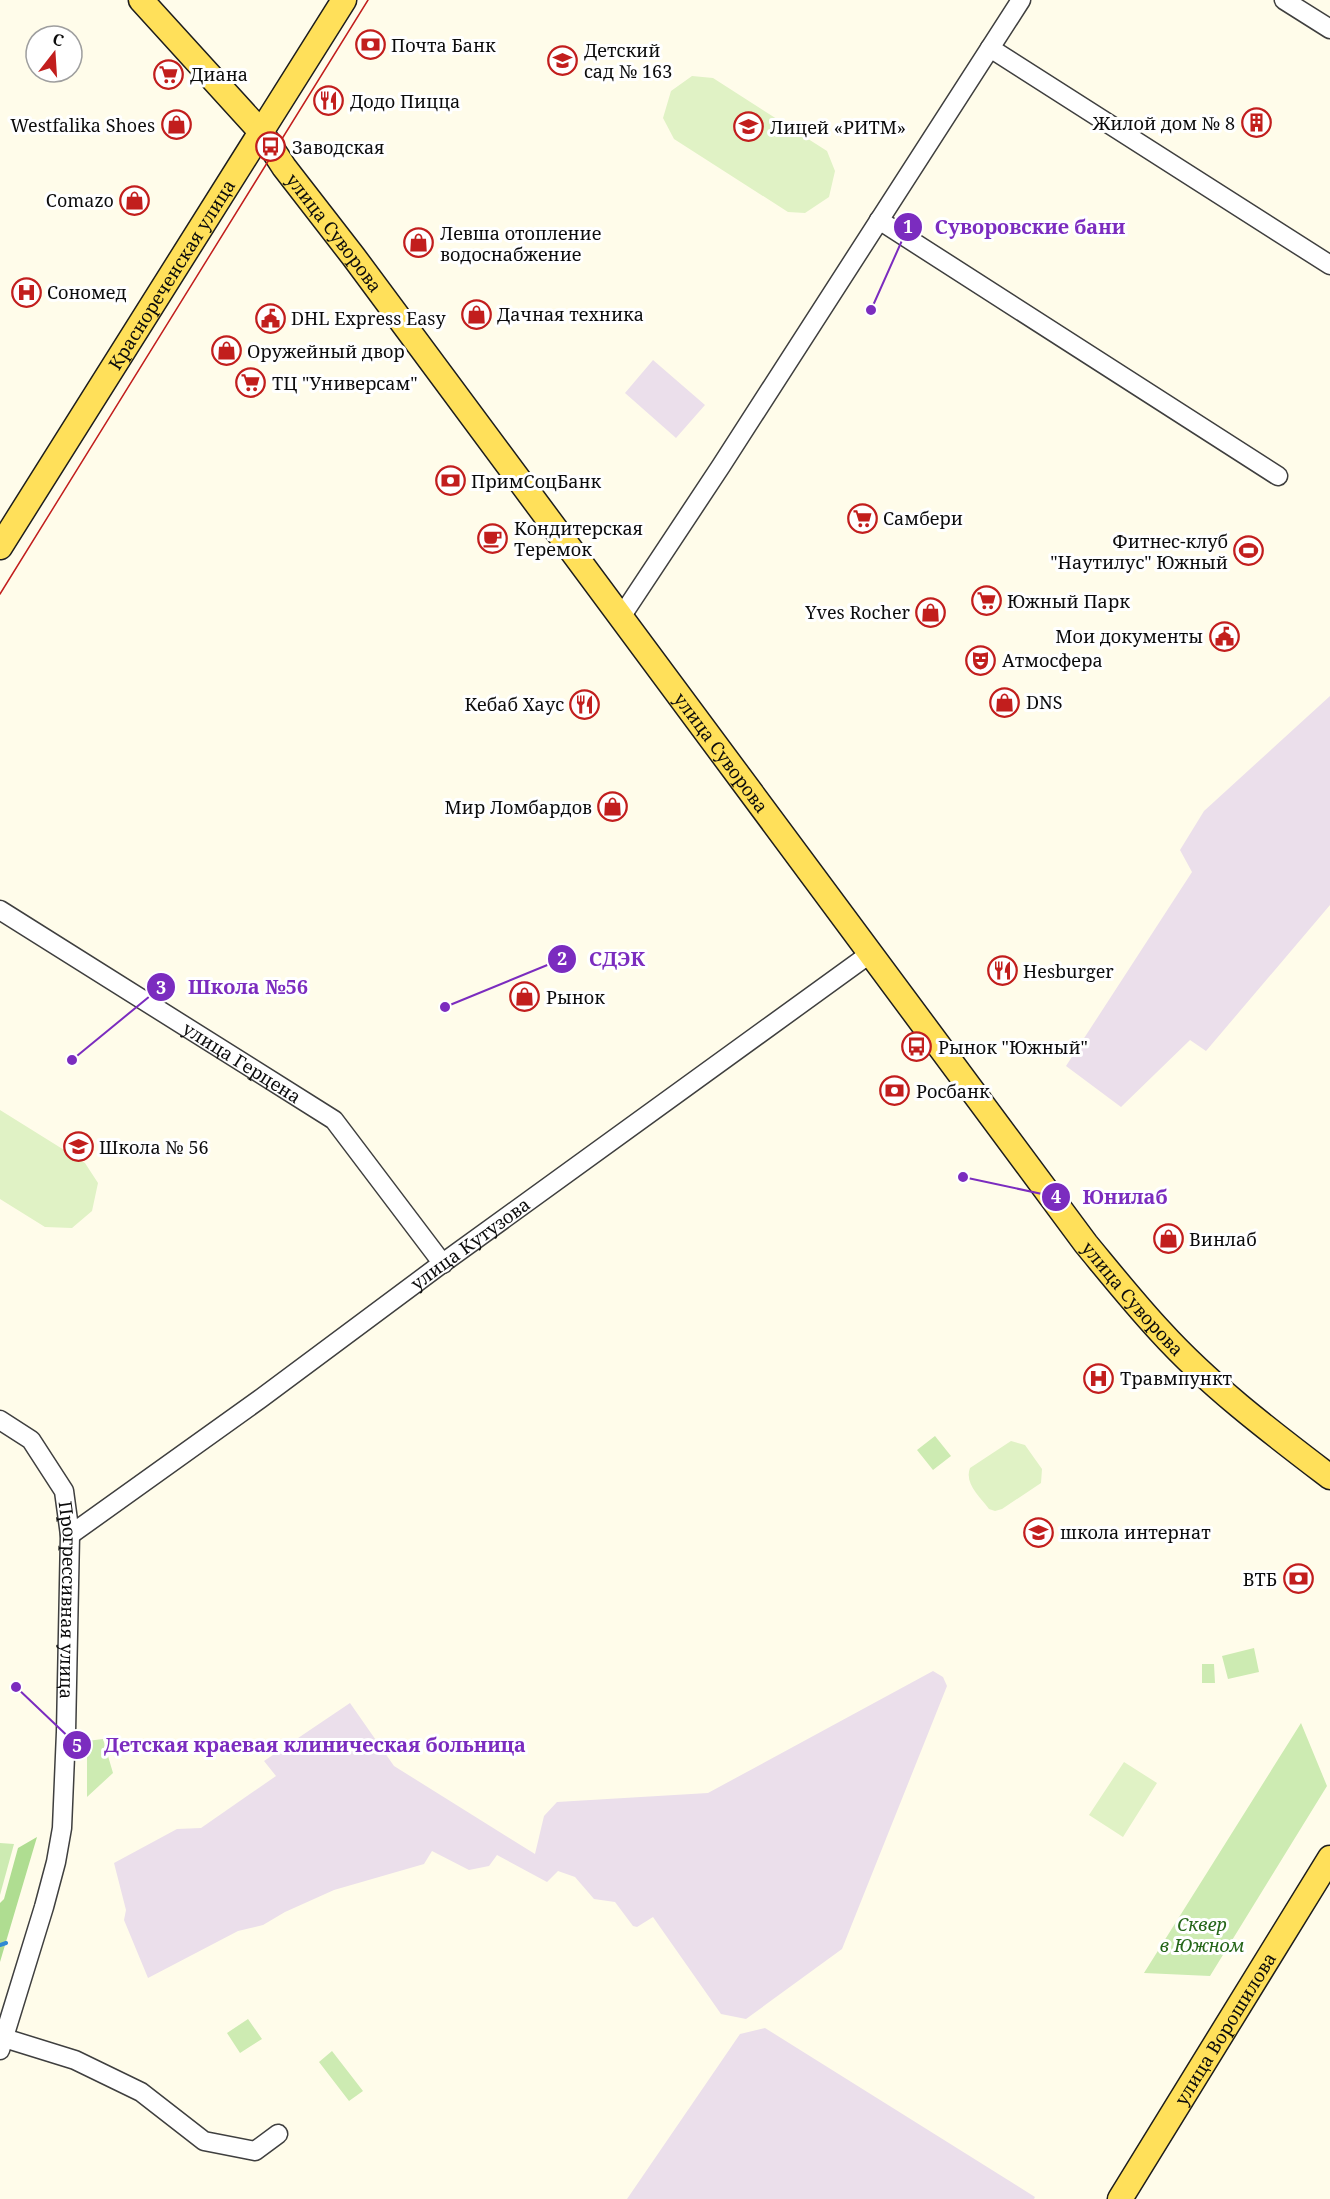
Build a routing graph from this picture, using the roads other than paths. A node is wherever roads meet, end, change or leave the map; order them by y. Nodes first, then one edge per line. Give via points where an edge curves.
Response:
1 (141, 0) edge
2 (344, 0) edge
3 (1021, 0) edge
4 (1284, 0) edge
5 (1330, 29) edge
6 (990, 48) junction
7 (262, 133) junction
8 (879, 220) junction
9 (1330, 265) edge
10 (1278, 476) dead end
11 (0, 547) edge
12 (621, 617) junction
13 (0, 910) edge
14 (871, 953) junction
15 (443, 1264) junction
16 (0, 1420) edge
17 (1330, 1477) edge
18 (70, 1535) junction
19 (1330, 1858) edge
20 (2, 2044) edge
21 (278, 2134) dead end
22 (1120, 2199) edge

1 - 7 main road, улица Суворова
2 - 7 main road, Краснореченская улица
3 - 6 street
4 - 5 street
6 - 8 street
6 - 9 street
7 - 11 main road, Краснореченская улица
7 - 12 main road, улица Суворова
8 - 10 street
8 - 12 street
12 - 14 main road, улица Суворова
13 - 15 street, улица Герцена via 334,1120
14 - 15 street, улица Кутузова
14 - 17 main road, улица Суворова via 1086,1244 1160,1332 1270,1431
15 - 18 street, улица Кутузова
16 - 18 street, Прогрессивная улица via 31,1440 64,1491
18 - 20 street, Прогрессивная улица via 62,1828 47,1896
19 - 22 main road, улица Ворошилова
20 - 21 street via 75,2060 141,2092 204,2141 255,2151

